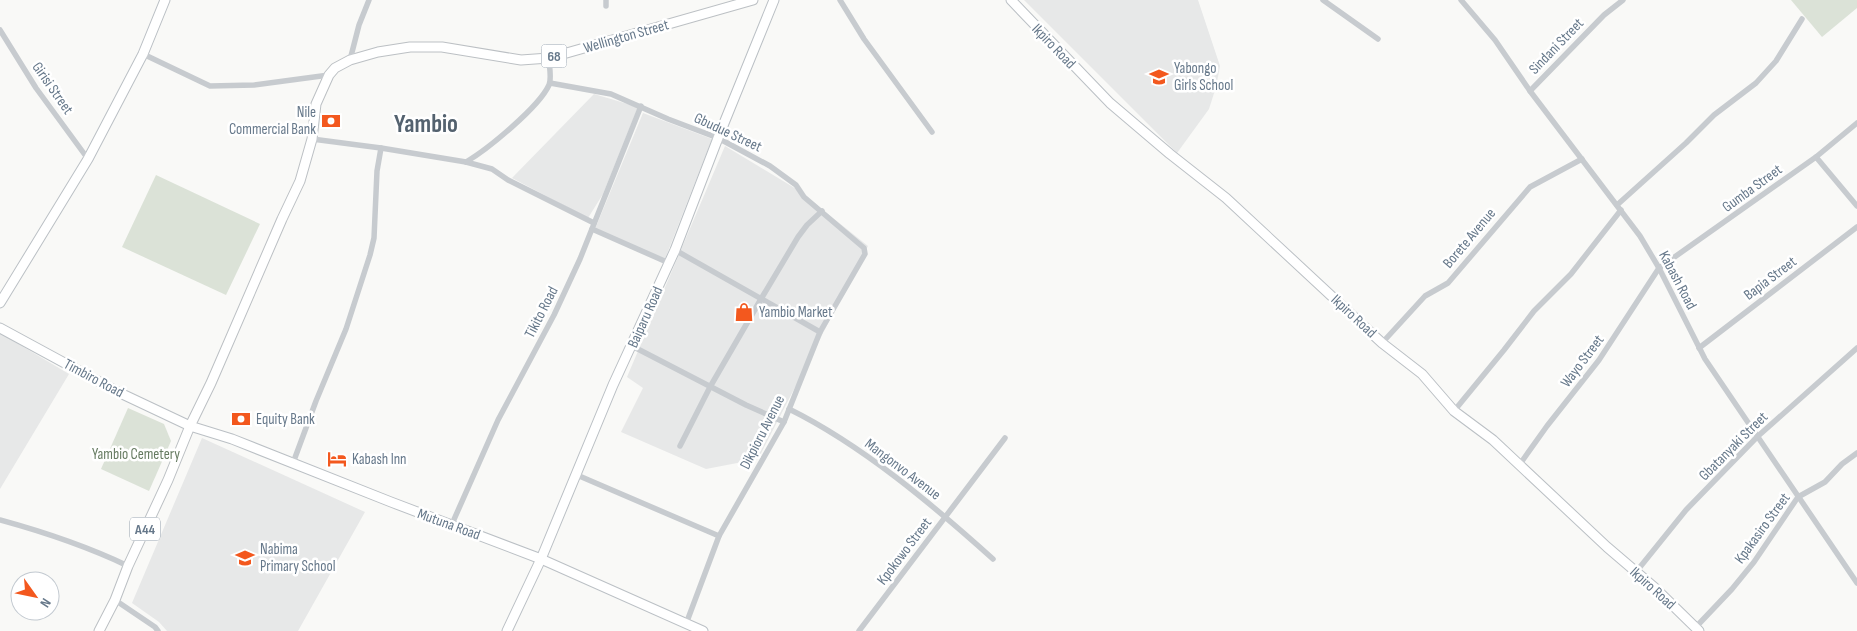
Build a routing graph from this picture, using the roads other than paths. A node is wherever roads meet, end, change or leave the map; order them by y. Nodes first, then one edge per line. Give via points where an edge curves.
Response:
1 (165, 0) edge
2 (369, 0) edge
3 (753, 0) edge
4 (774, 0) edge
5 (840, 0) edge
6 (1011, 0) edge
7 (1323, 0) edge
8 (1460, 0) edge
9 (1623, 0) edge
10 (1802, 20) dead end
11 (0, 30) edge
12 (1378, 39) dead end
13 (143, 54) junction
14 (549, 58) junction
15 (350, 60) junction
16 (329, 75) junction
17 (550, 83) junction
18 (1530, 91) junction
19 (641, 106) junction
20 (1857, 123) edge
21 (932, 132) dead end
22 (718, 138) junction
23 (312, 139) junction
24 (381, 148) junction
25 (1816, 157) junction
26 (1582, 158) junction
27 (88, 159) junction
28 (466, 162) junction
29 (1857, 206) edge
30 (1619, 207) junction
31 (822, 211) junction
32 (593, 226) junction
33 (1857, 227) edge
34 (675, 250) junction
35 (865, 254) joint
36 (669, 263) junction
37 (1659, 268) junction
38 (761, 298) junction
39 (0, 303) edge
40 (0, 328) edge
41 (820, 332) junction
42 (1382, 343) junction
43 (632, 346) junction
44 (1699, 348) junction
45 (1857, 348) edge
46 (710, 386) junction
47 (789, 409) junction
48 (1454, 411) junction
49 (784, 422) junction
50 (190, 426) junction
51 (1757, 437) junction
52 (1005, 438) dead end
53 (680, 446) dead end
54 (1857, 453) edge
55 (293, 463) junction
56 (1520, 464) junction
57 (577, 475) junction
58 (1798, 497) junction
59 (946, 517) junction
60 (0, 520) edge
61 (452, 524) junction
62 (719, 536) junction
63 (541, 559) junction
64 (993, 559) dead end
65 (128, 566) junction
66 (1636, 572) junction
67 (1857, 584) edge
68 (115, 600) junction
69 (689, 627) edge
70 (1697, 630) edge
71 (99, 631) edge
72 (158, 631) edge
73 (507, 631) edge
74 (703, 631) edge
75 (859, 631) edge

1 - 13 street
2 - 15 street
3 - 14 street, Wellington Street / 68
4 - 22 street, Baiparu Road
5 - 21 street via 864,39
6 - 42 street, Ikpiro Road via 1110,103 1226,198
7 - 12 street
8 - 18 street, Kabash Road via 1495,40
9 - 18 street, Sindani Street via 1604,15
10 - 30 street via 1776,61 1756,83 1714,115
11 - 27 street, Girisi Street via 36,88
13 - 16 street via 210,86 254,85
13 - 27 street
14 - 15 street, Wellington Street / 68 via 521,60 442,47 410,47
14 - 17 street
15 - 16 street, Wellington Street
16 - 23 street via 316,104
17 - 19 street, Gbudue Street via 611,94
17 - 28 street via 534,106
18 - 26 street, Kabash Road
19 - 22 street, Gbudue Street
19 - 32 street, Tikito Road
20 - 25 street, Gumba Street
22 - 31 street, Gbudue Street via 770,166 796,185 804,197
22 - 34 street, Baiparu Road
23 - 24 street
23 - 50 street via 300,181
24 - 28 street
24 - 55 street via 370,255 346,329
25 - 29 street
25 - 37 street, Gumba Street
26 - 30 street, Kabash Road
26 - 42 street, Borete Avenue via 1530,187 1448,283 1425,296
27 - 39 street
28 - 32 street via 492,169
30 - 37 street, Kabash Road
30 - 48 street via 1571,274 1534,311
31 - 35 street, Gbudue Street via 864,248
31 - 38 street via 802,231
32 - 36 street
32 - 61 street, Tikito Road via 554,315 498,420
33 - 44 street, Bapia Street
34 - 36 street, Baiparu Road
34 - 38 street
35 - 41 street, Dikpioru Avenue
36 - 43 street, Baiparu Road
37 - 44 street, Kabash Road
37 - 56 street, Wayo Street via 1599,360
38 - 41 street
38 - 46 street
40 - 50 street, Timbiro Road via 118,392
41 - 47 street, Dikpioru Avenue
42 - 48 street, Ikpiro Road via 1422,374
43 - 46 street
43 - 57 street, Baiparu Road
44 - 51 street, Kabash Road
45 - 51 street, Gbatanyaki Street
46 - 49 street
46 - 53 street
47 - 49 street, Dikpioru Avenue
47 - 59 street, Mangonvo Avenue via 858,450
48 - 56 street, Ikpiro Road
49 - 62 street, Dikpioru Avenue
50 - 55 street, Mutuna Road
50 - 65 street, A44
51 - 58 street, Kabash Road
51 - 66 street, Gbatanyaki Street via 1686,510
52 - 59 street, Kpokowo Street
54 - 58 street, Kpakasiro Street via 1825,482
55 - 61 street, Mutuna Road
56 - 66 street, Ikpiro Road
57 - 62 street
57 - 63 street, Baiparu Road
58 - 67 street, Kabash Road
58 - 70 street, Kpakasiro Street via 1754,562
59 - 64 street, Mangonvo Avenue
59 - 75 street, Kpokowo Street
60 - 65 street via 45,532
61 - 63 street, Mutuna Road
62 - 69 street, Dikpioru Avenue
63 - 69 street, Mutuna Road
63 - 73 street, Baiparu Road
65 - 68 street, A44
66 - 70 street, Ikpiro Road
68 - 71 street, A44
68 - 72 street
69 - 74 street, Mutuna Road

